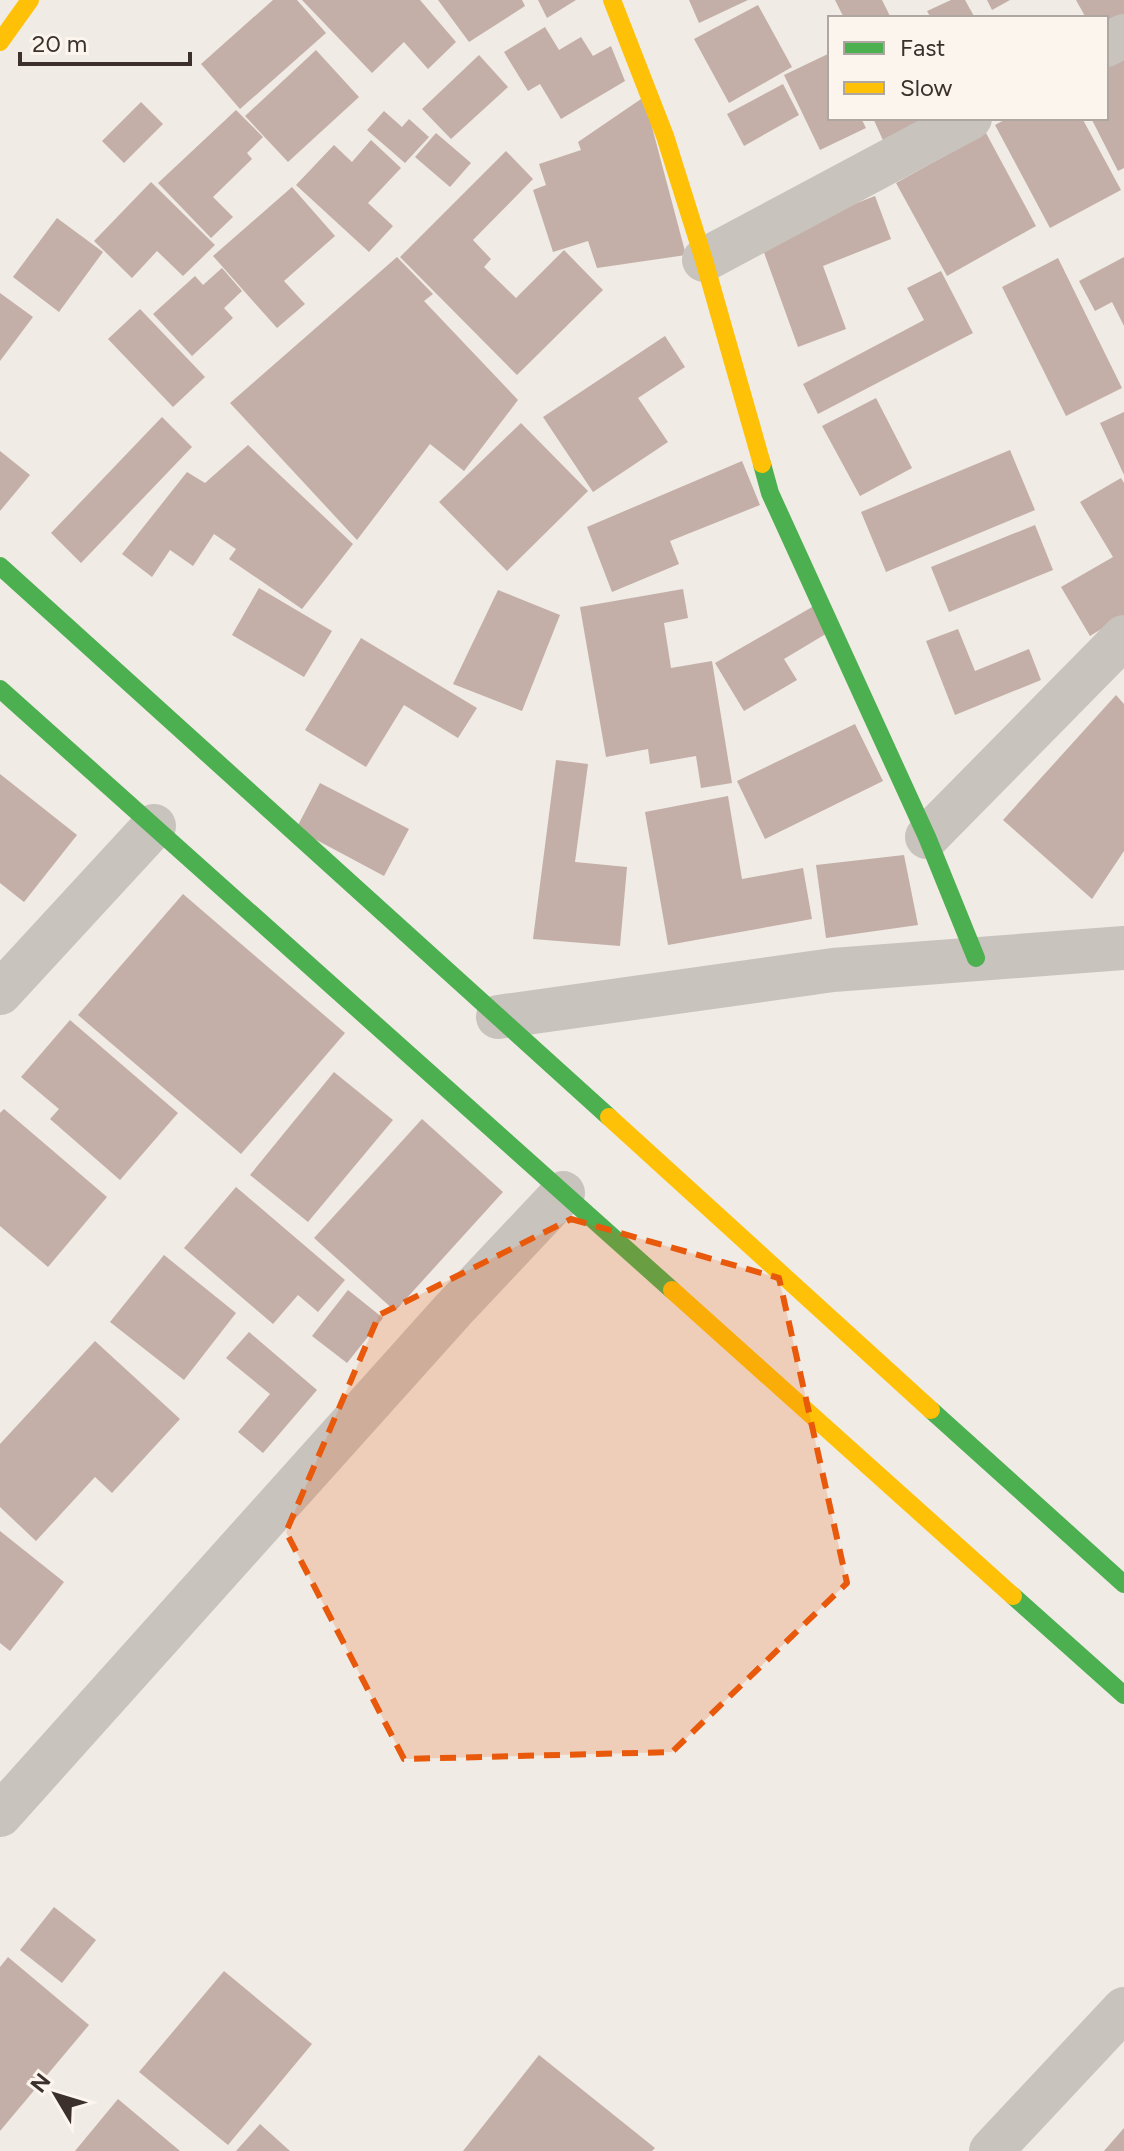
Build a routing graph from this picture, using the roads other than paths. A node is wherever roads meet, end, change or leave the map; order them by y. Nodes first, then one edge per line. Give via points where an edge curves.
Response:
1 (612, 0) edge
2 (966, 120) edge
3 (704, 260) junction
4 (0, 566) edge
5 (1124, 637) edge
6 (0, 689) edge
7 (154, 826) junction
8 (927, 837) junction
9 (1124, 948) edge
10 (976, 958) junction
11 (0, 993) edge
12 (498, 1017) junction
13 (563, 1193) junction
14 (1124, 1584) edge
15 (1124, 1695) edge
16 (0, 1815) edge
17 (1124, 2009) edge
18 (991, 2151) edge

1 - 3 main road via 665,136
2 - 3 street
3 - 8 main road via 770,493
4 - 12 main road
5 - 8 street
6 - 7 main road
7 - 11 street
7 - 13 main road
8 - 10 main road
9 - 10 street
10 - 12 street via 833,970
12 - 14 main road
13 - 15 main road
13 - 16 street
17 - 18 street

